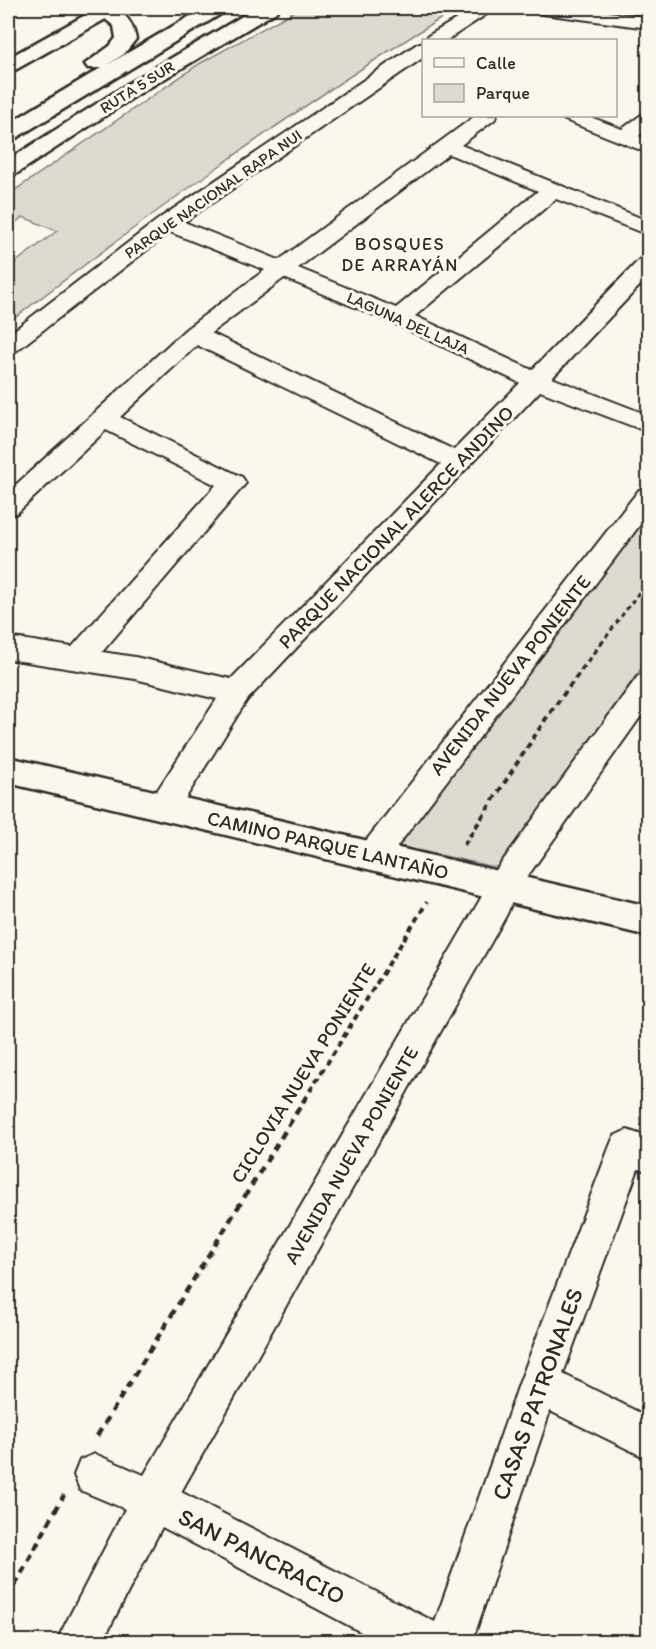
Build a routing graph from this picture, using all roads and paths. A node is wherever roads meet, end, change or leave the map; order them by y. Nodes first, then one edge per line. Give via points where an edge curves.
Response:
1 (217, 8) edge
2 (269, 8) edge
3 (487, 8) edge
4 (543, 8) edge
5 (108, 9) edge
6 (622, 19) junction
7 (648, 23) edge
8 (599, 35) dead end
9 (437, 39) edge
10 (422, 49) edge
11 (8, 66) edge
12 (8, 117) edge
13 (486, 117) edge
14 (574, 117) edge
15 (648, 118) edge
16 (8, 133) edge
17 (624, 137) junction
18 (446, 146) junction
19 (648, 147) edge
20 (8, 169) edge
21 (553, 190) junction
22 (168, 223) junction
23 (648, 229) edge
24 (648, 264) edge
25 (282, 269) junction
26 (399, 317) junction
27 (194, 334) junction
28 (8, 346) edge
29 (536, 381) junction
30 (102, 418) junction
31 (648, 424) edge
32 (458, 462) junction
33 (648, 496) edge
34 (8, 507) edge
35 (648, 580) edge
36 (8, 648) edge
37 (80, 658) junction
38 (648, 684) edge
39 (237, 692) junction
40 (8, 770) edge
41 (164, 806) junction
42 (373, 855) junction
43 (446, 873) junction
44 (502, 886) junction
45 (648, 921) edge
46 (638, 1151) edge
47 (539, 1384) junction
48 (648, 1439) edge
49 (85, 1469) junction
50 (153, 1500) junction
51 (8, 1598) edge
52 (78, 1641) edge
53 (428, 1641) edge
54 (450, 1641) edge

1 - 16 main road, RUTA 5 SUR
2 - 20 main road, RUTA 5 SUR
3 - 9 street
4 - 6 street
5 - 11 main road
5 - 12 main road via 126,28 123,45
6 - 7 street
6 - 8 street
10 - 22 street, PARQUE NACIONAL RAPA NUI
13 - 18 street
14 - 17 street
15 - 17 street
17 - 19 street
18 - 21 street
18 - 25 street
21 - 23 street
21 - 26 street
22 - 25 street, LAGUNA DEL LAJA
22 - 28 street, PARQUE NACIONAL RAPA NUI
24 - 29 street, PARQUE NACIONAL ALERCE ANDINO
25 - 26 street, LAGUNA DEL LAJA
25 - 27 street
26 - 29 street, LAGUNA DEL LAJA
27 - 30 street
27 - 32 street
29 - 31 street, LAGUNA DEL LAJA
29 - 32 street, PARQUE NACIONAL ALERCE ANDINO
30 - 34 street
30 - 37 street via 232,483
32 - 39 street, PARQUE NACIONAL ALERCE ANDINO
33 - 42 street, AVENIDA NUEVA PONIENTE
35 - 43 path, CICLOVIA NUEVA PONIENTE via 547,717
36 - 37 street
37 - 39 street
38 - 44 street, AVENIDA NUEVA PONIENTE
39 - 41 street, PARQUE NACIONAL ALERCE ANDINO
40 - 41 main road, CAMINO PARQUE LANTAÑO
41 - 42 main road, CAMINO PARQUE LANTAÑO
42 - 43 main road, CAMINO PARQUE LANTAÑO
43 - 44 main road, CAMINO PARQUE LANTAÑO
43 - 49 path, CICLOVIA NUEVA PONIENTE
44 - 45 main road, CAMINO PARQUE LANTAÑO
44 - 50 street, AVENIDA NUEVA PONIENTE
46 - 47 street, CASAS PATRONALES
47 - 48 street
47 - 54 street, CASAS PATRONALES
49 - 50 street, SAN PANCRACIO
49 - 51 path, CICLOVIA NUEVA PONIENTE
50 - 52 street, AVENIDA NUEVA PONIENTE
50 - 53 street, SAN PANCRACIO

